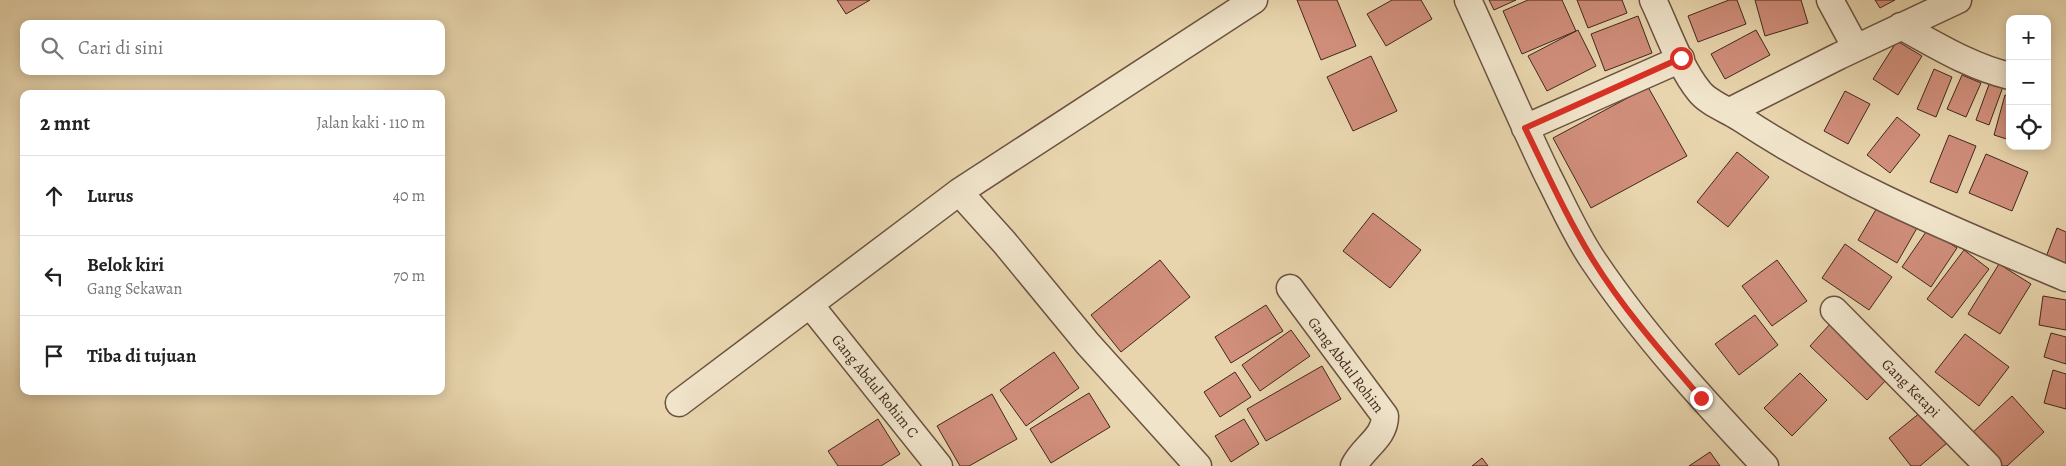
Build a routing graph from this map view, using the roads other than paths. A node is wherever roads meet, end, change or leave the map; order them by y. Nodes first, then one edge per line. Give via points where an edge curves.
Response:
1 (1254, 0) edge
2 (1468, 0) edge
3 (1653, 0) edge
4 (1830, 0) edge
5 (1958, 0) edge
6 (1901, 26) junction
7 (1856, 48) junction
8 (1681, 58) junction
9 (2006, 75) edge
10 (1730, 111) junction
11 (1525, 128) junction
12 (959, 192) junction
13 (2066, 278) edge
14 (1290, 288) dead end
15 (811, 306) junction
16 (1834, 310) dead end
17 (679, 404) dead end
18 (939, 466) edge
19 (1198, 466) edge
20 (1354, 466) edge
21 (1765, 466) edge
22 (1988, 466) edge

1 - 12 street
2 - 11 street
3 - 8 street
4 - 7 street
5 - 6 street
6 - 7 street
6 - 9 street via 1947,52
7 - 10 street
8 - 10 street via 1700,93
8 - 11 street
10 - 13 street via 1779,144 1921,216
11 - 21 street via 1594,262 1650,339
12 - 15 street
12 - 19 street via 1088,344
14 - 20 street, Gang Abdul Rohim via 1385,416 1383,431
15 - 17 street
15 - 18 street, Gang Abdul Rohim C
16 - 22 street, Gang Ketapi

